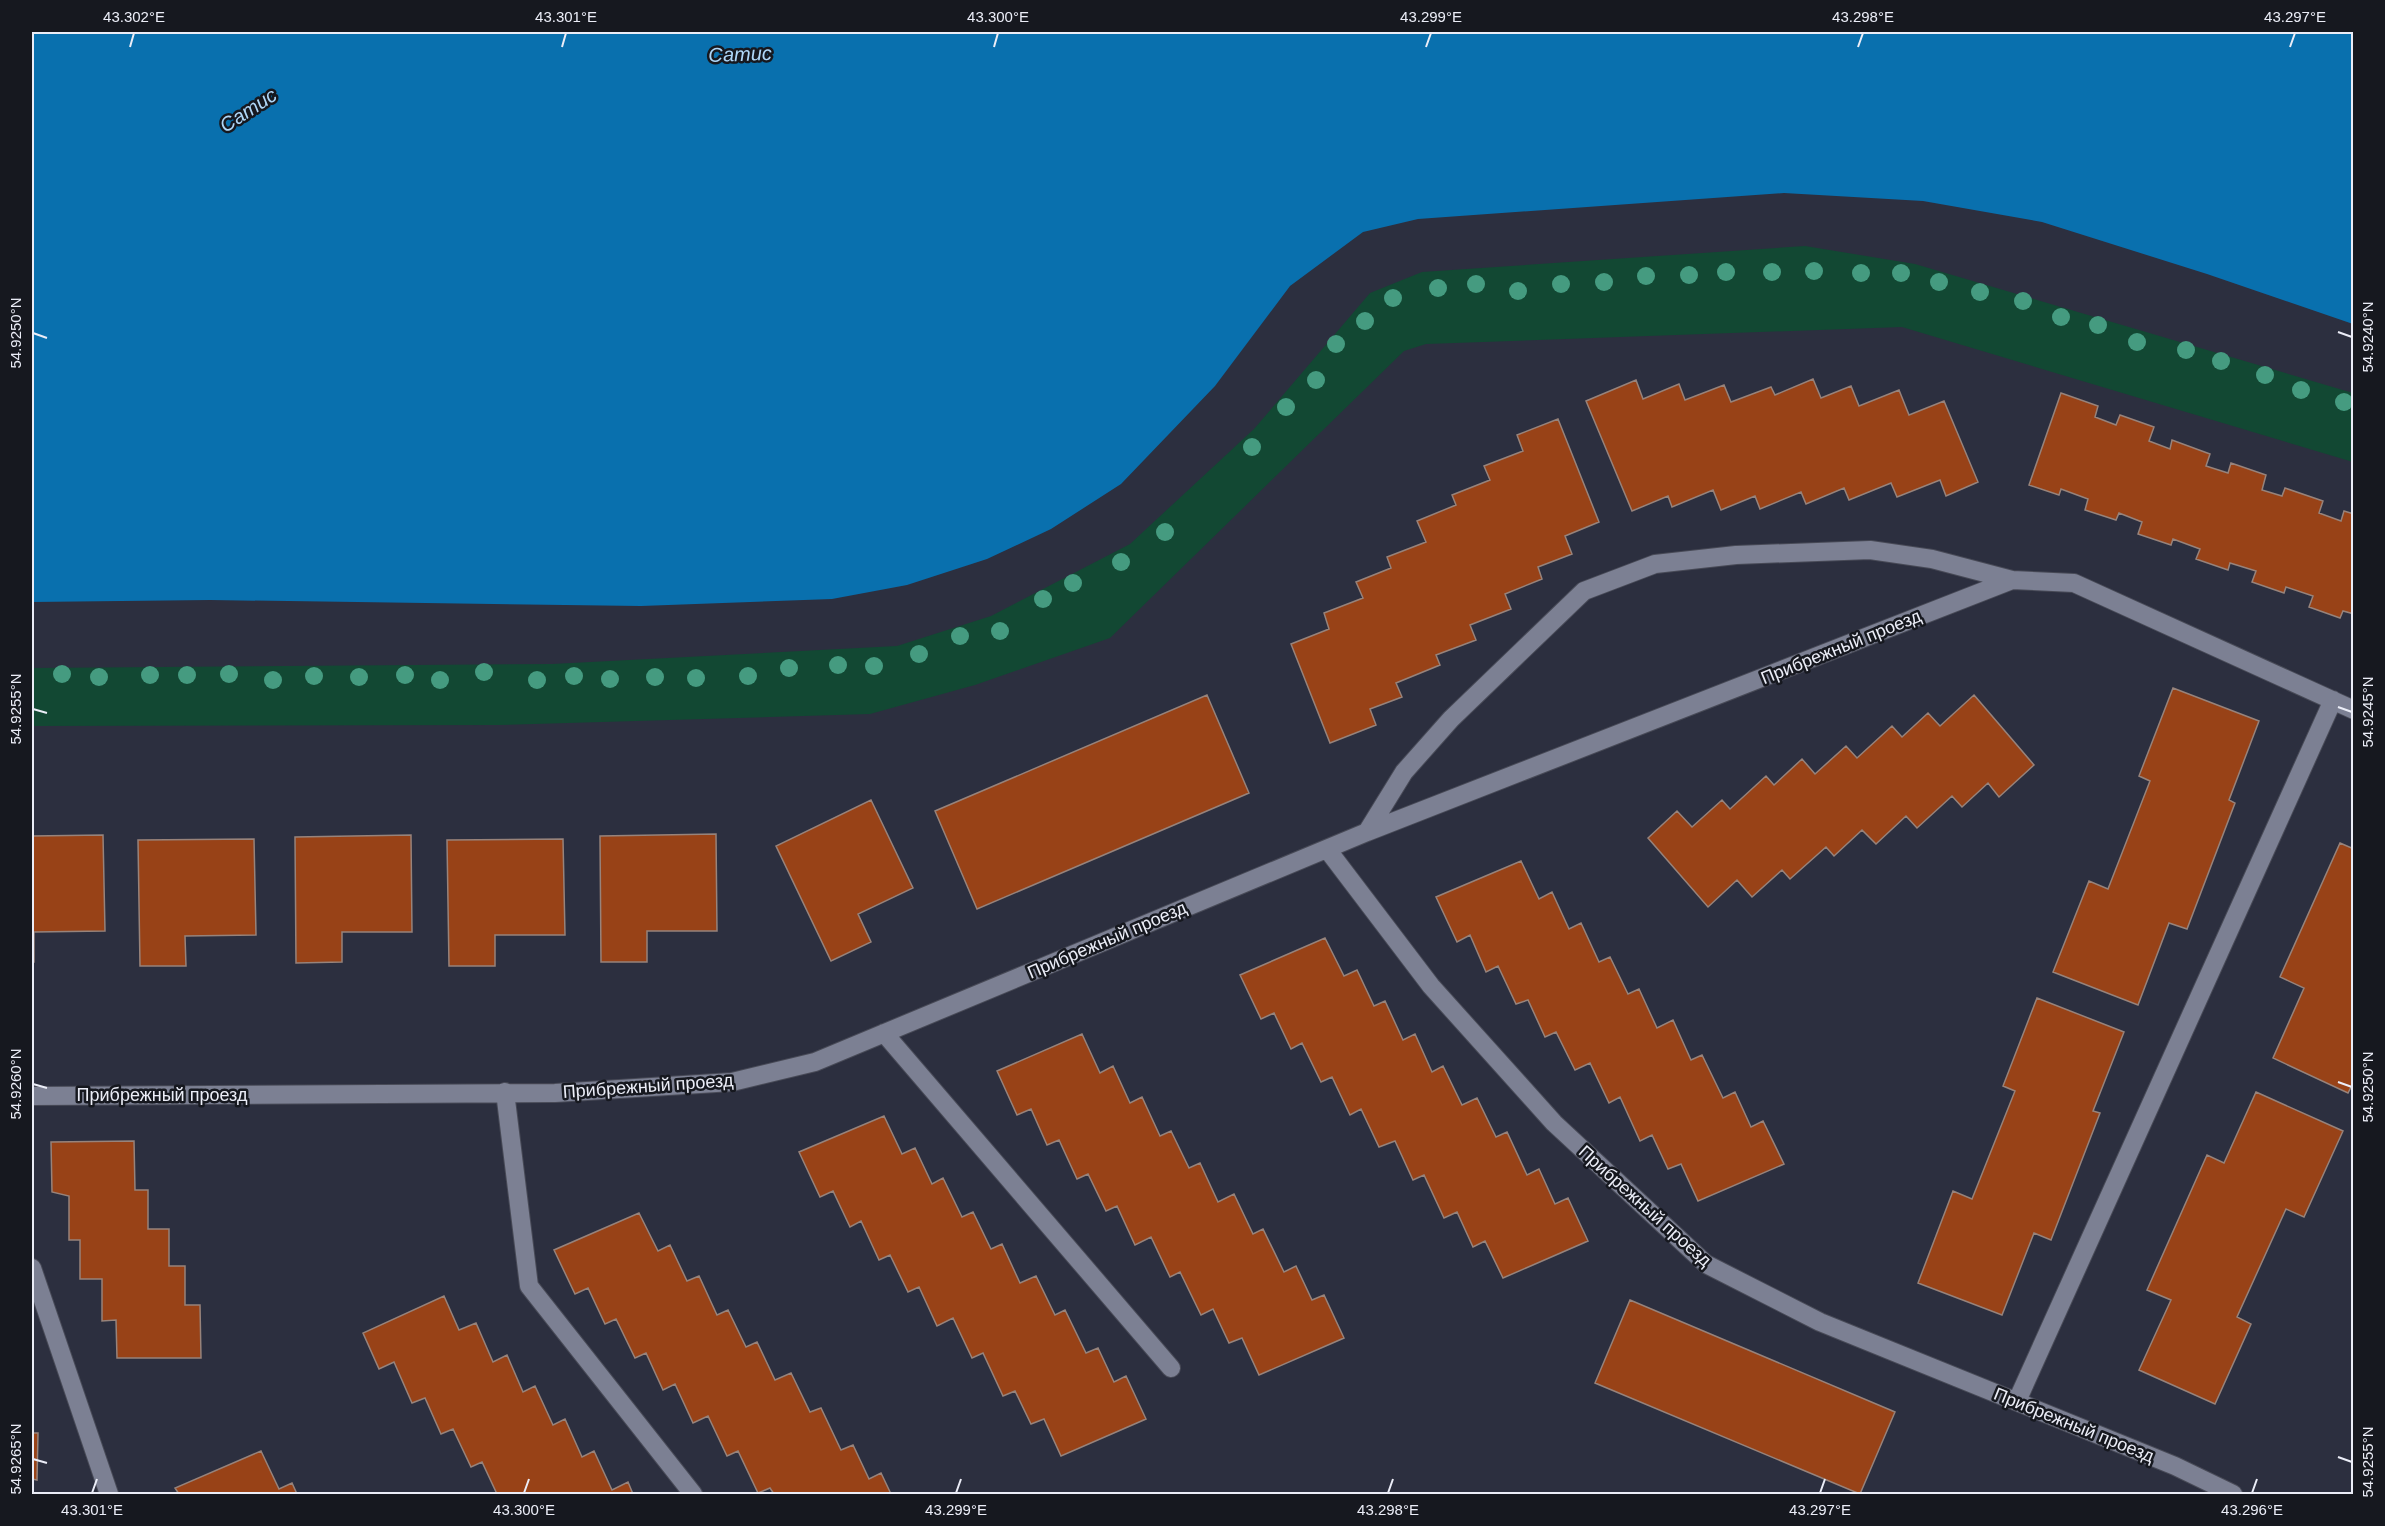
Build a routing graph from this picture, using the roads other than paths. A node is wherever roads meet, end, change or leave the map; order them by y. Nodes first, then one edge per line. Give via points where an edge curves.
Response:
1 (2012, 580) junction
2 (2333, 700) junction
3 (2354, 710) edge
4 (1367, 832) junction
5 (1327, 849) junction
6 (884, 1033) junction
7 (505, 1092) junction
8 (32, 1096) edge
9 (32, 1268) edge
10 (1171, 1368) dead end
11 (2017, 1401) junction
12 (109, 1494) edge
13 (693, 1494) edge
14 (2234, 1494) edge

1 - 2 street, Прибрежный проезд via 2074,583
1 - 4 street, Прибрежный проезд
1 - 4 street via 1932,559 1870,550 1736,555 1655,564 1584,591 1451,719 1404,772
2 - 3 street, Прибрежный проезд
2 - 11 street
4 - 5 street, Прибрежный проезд
5 - 6 street, Прибрежный проезд
5 - 11 street, Прибрежный проезд via 1431,986 1546,1115 1706,1264 1820,1322
6 - 7 street, Прибрежный проезд via 815,1062 732,1082 555,1093
6 - 10 street
7 - 8 street, Прибрежный проезд
7 - 13 street via 529,1286
9 - 12 street
11 - 14 street, Прибрежный проезд

